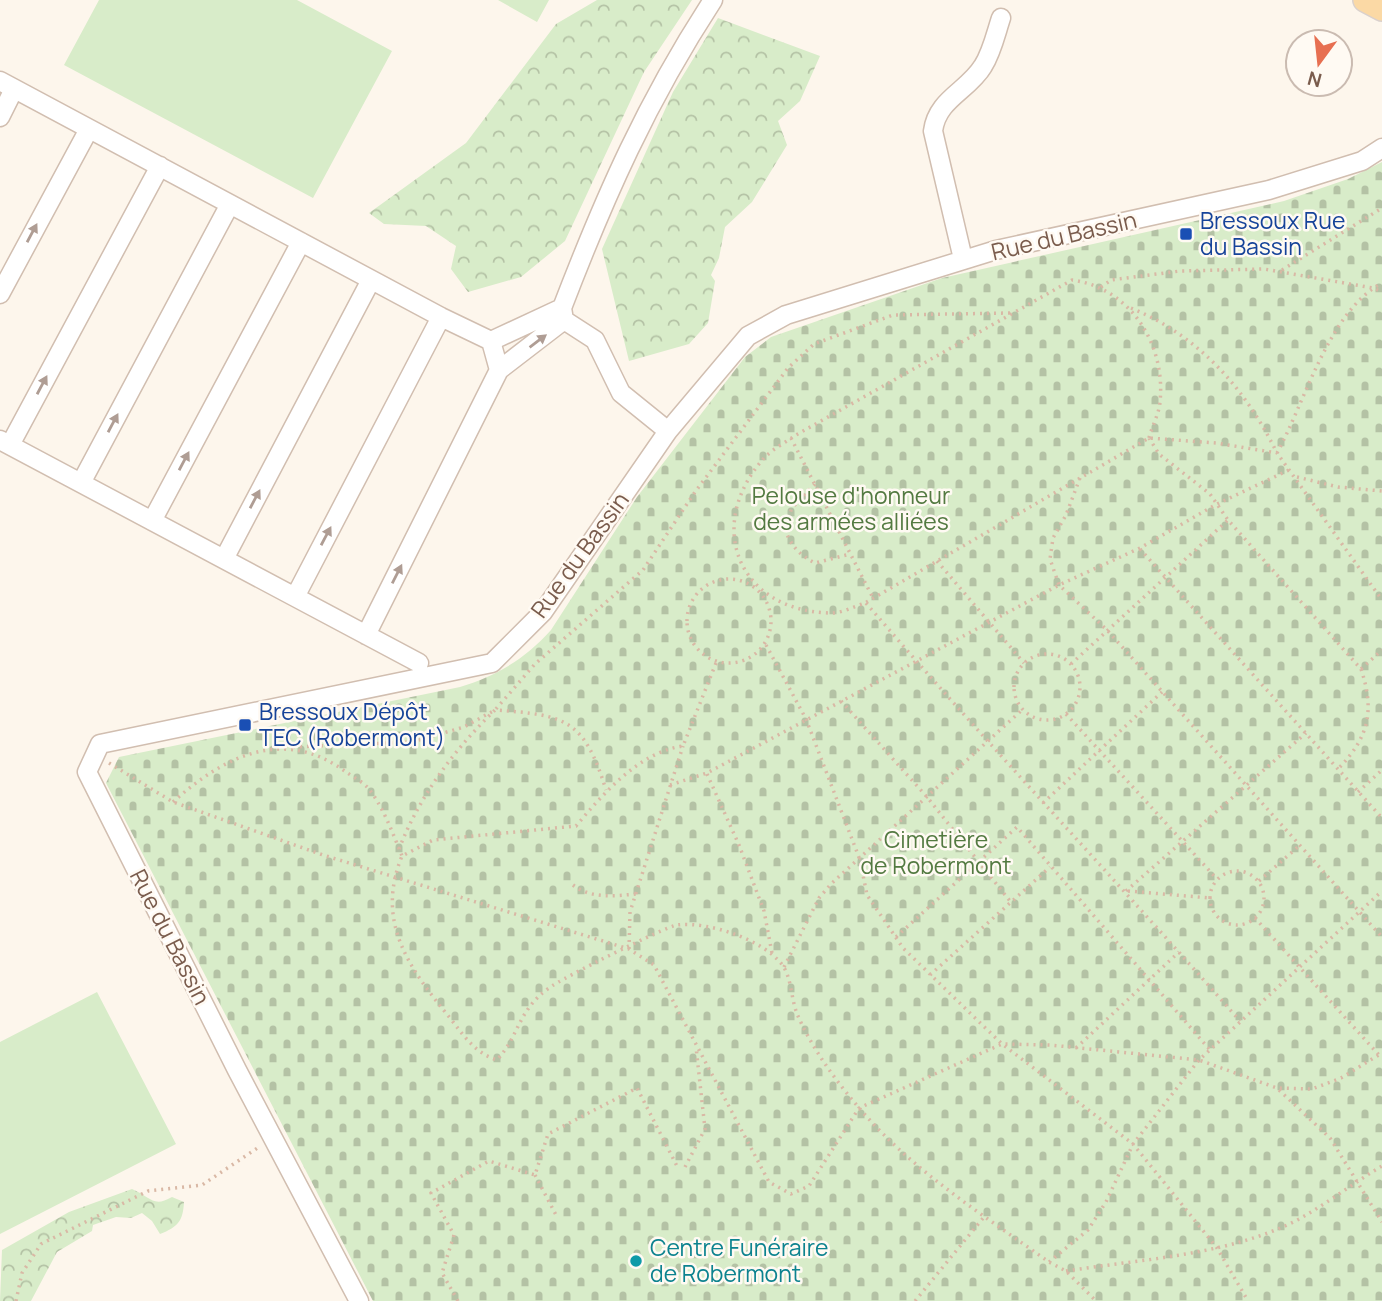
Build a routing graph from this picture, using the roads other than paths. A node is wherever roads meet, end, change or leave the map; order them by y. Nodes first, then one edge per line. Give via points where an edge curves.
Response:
1 (713, 0) edge
2 (1365, 0) edge
3 (1382, 9) edge
4 (1001, 18) dead end
5 (7, 85) edge
6 (0, 117) edge
7 (89, 129) junction
8 (1382, 148) edge
9 (160, 166) junction
10 (230, 204) junction
11 (301, 242) junction
12 (963, 259) junction
13 (371, 280) junction
14 (0, 293) edge
15 (563, 314) junction
16 (441, 317) junction
17 (491, 341) junction
18 (499, 370) junction
19 (668, 430) junction
20 (5, 442) edge
21 (81, 483) junction
22 (152, 521) junction
23 (224, 559) junction
24 (295, 597) junction
25 (366, 635) junction
26 (419, 663) dead end
27 (359, 1301) edge

1 - 15 street via 639,124
2 - 3 main road
4 - 12 street via 984,65 943,103 934,118 933,131
5 - 6 street
5 - 7 street
7 - 9 street
14 -> 7 street
8 - 12 street, Rue du Bassin via 1362,161 1269,190
9 - 10 street
20 -> 9 street
10 - 11 street
21 -> 10 street
11 - 13 street
22 -> 11 street
12 - 19 street, Rue du Bassin via 786,315 748,336
13 - 16 street
23 -> 13 street
15 - 17 street
18 -> 15 street
15 - 19 street via 595,340 621,393
16 - 17 street
24 -> 16 street
17 - 18 street
25 -> 18 street
19 - 27 street, Rue du Bassin via 543,612 492,663 100,744 87,772
20 - 21 street
21 - 22 street
22 - 23 street
23 - 24 street
24 - 25 street
25 - 26 street

